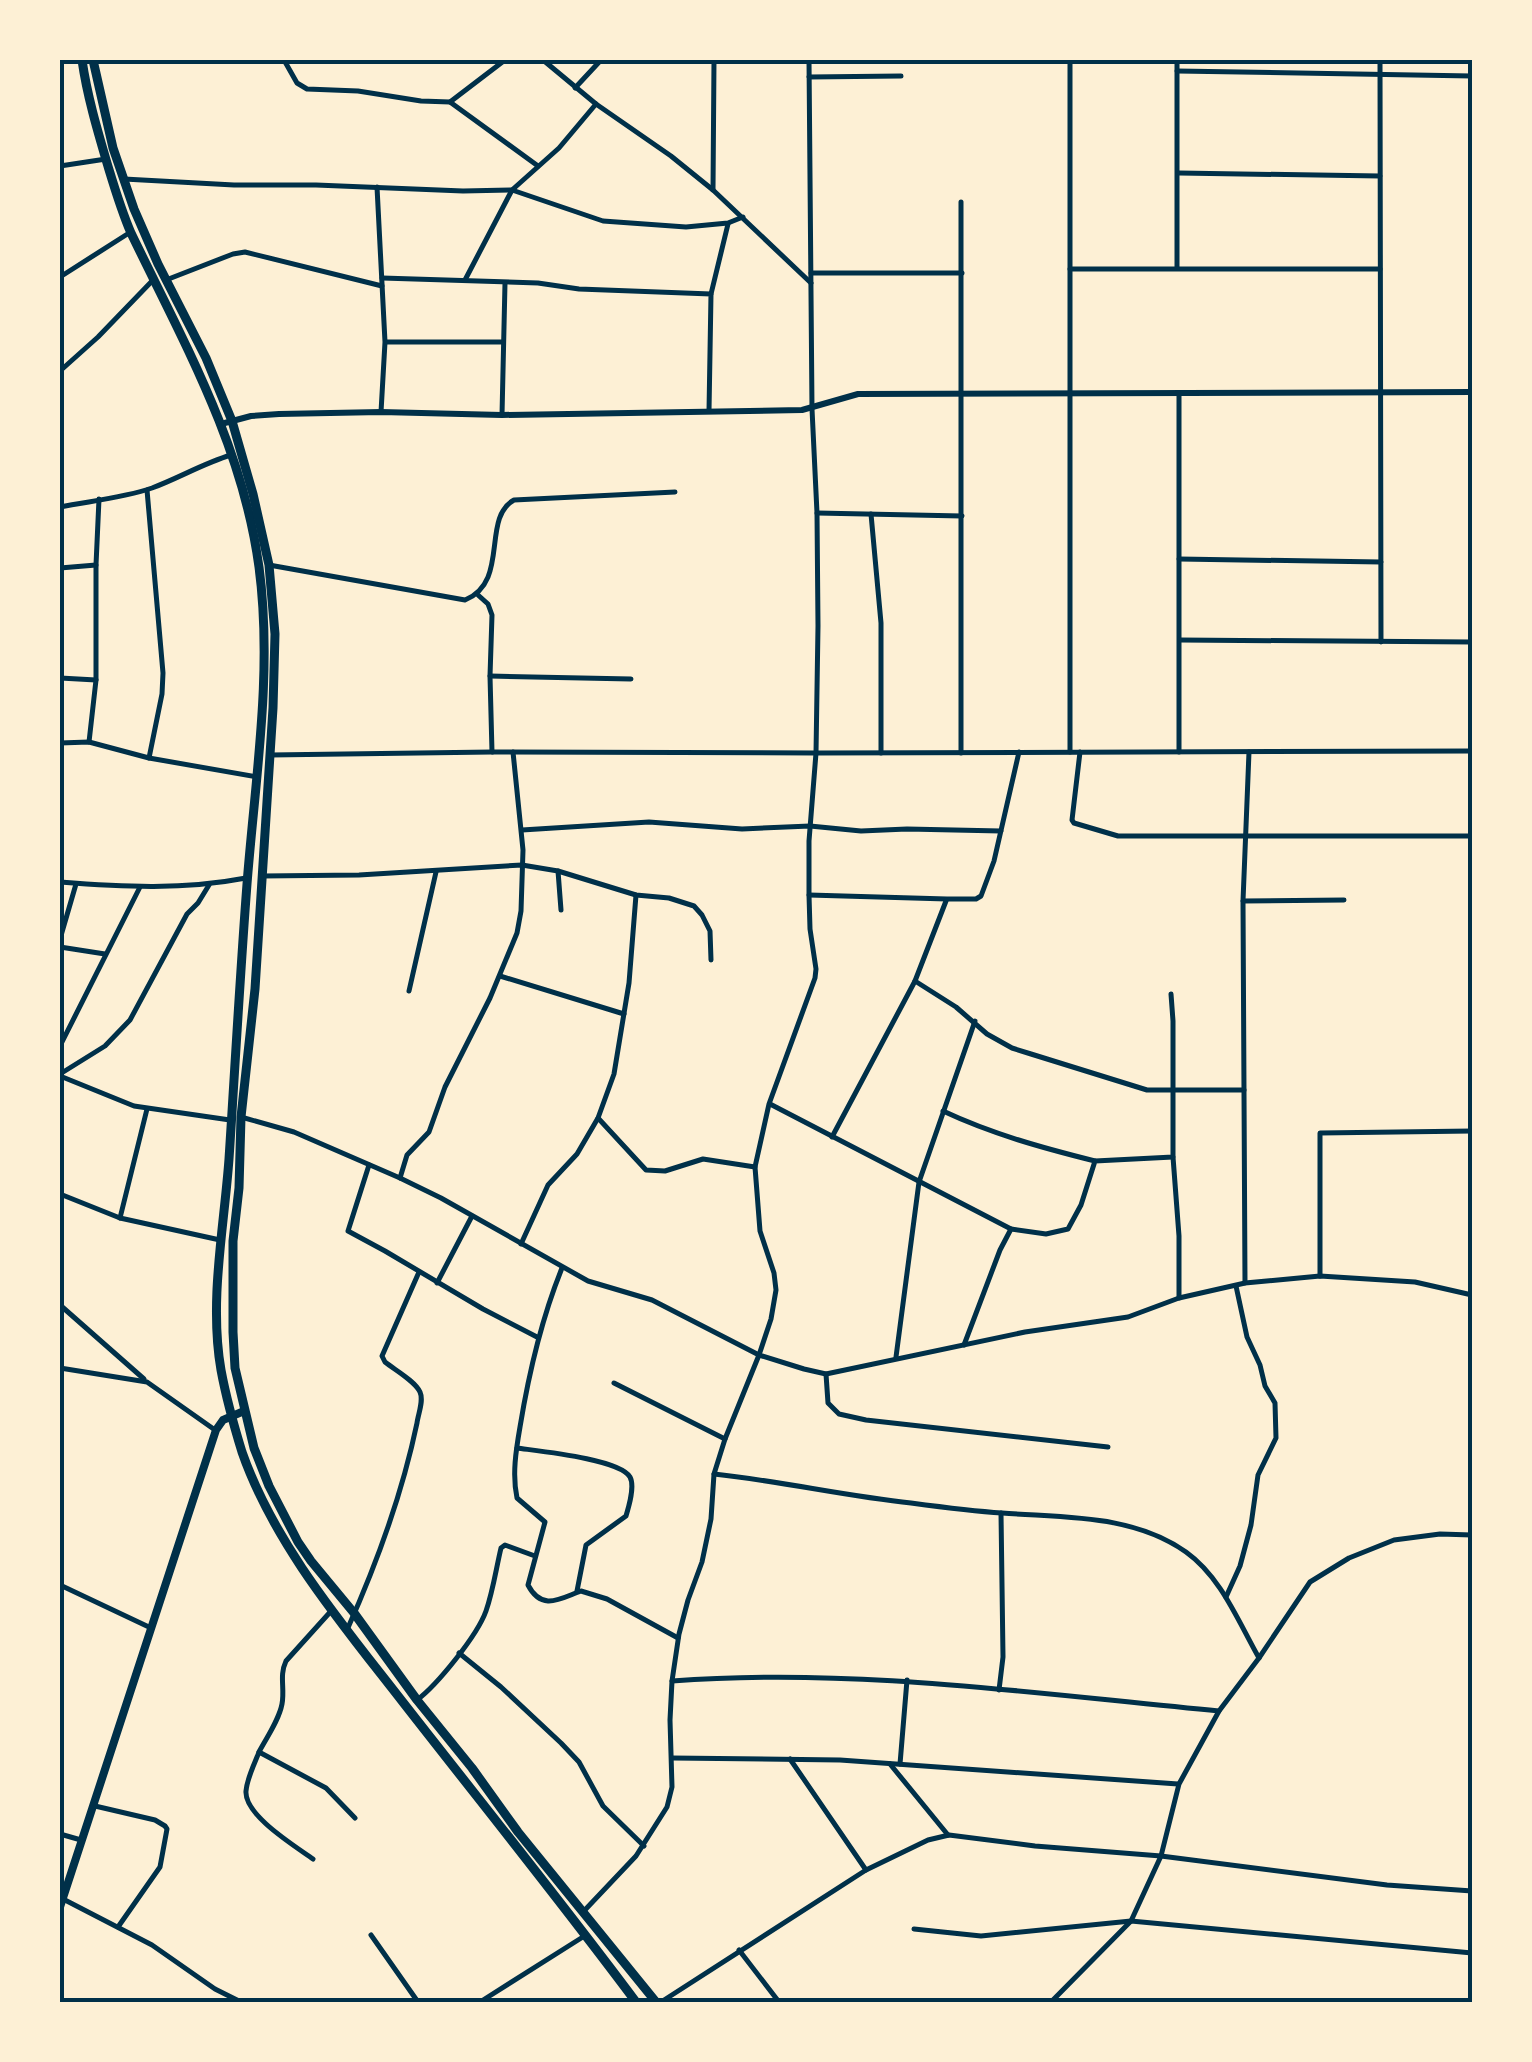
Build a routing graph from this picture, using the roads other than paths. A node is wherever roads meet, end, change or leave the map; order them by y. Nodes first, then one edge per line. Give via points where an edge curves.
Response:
1 (82, 60) edge
2 (92, 60) edge
3 (284, 60) edge
4 (505, 60) edge
5 (543, 60) edge
6 (601, 60) edge
7 (714, 60) edge
8 (809, 60) edge
9 (1070, 60) edge
10 (1177, 60) edge
11 (1380, 60) edge
12 (1177, 71) junction
13 (902, 76) dead end
14 (1380, 76) junction
15 (1472, 76) edge
16 (809, 77) junction
17 (575, 88) junction
18 (450, 102) junction
19 (596, 104) junction
20 (106, 158) junction
21 (60, 166) edge
22 (538, 166) junction
23 (1179, 173) junction
24 (1380, 176) junction
25 (124, 179) junction
26 (377, 187) junction
27 (512, 190) junction
28 (713, 190) junction
29 (961, 202) dead end
30 (743, 217) junction
31 (728, 222) junction
32 (131, 232) junction
33 (1177, 268) junction
34 (1070, 269) junction
35 (1380, 269) junction
36 (962, 273) junction
37 (811, 274) junction
38 (60, 277) edge
39 (382, 278) junction
40 (160, 280) junction
41 (464, 281) junction
42 (505, 283) junction
43 (811, 283) junction
44 (382, 286) junction
45 (711, 294) junction
46 (385, 342) junction
47 (503, 342) junction
48 (60, 371) edge
49 (1380, 392) junction
50 (1472, 392) edge
51 (1178, 393) junction
52 (962, 394) junction
53 (1070, 394) junction
54 (812, 409) junction
55 (709, 411) junction
56 (380, 412) junction
57 (502, 415) junction
58 (232, 421) junction
59 (221, 424) junction
60 (232, 456) junction
61 (147, 490) junction
62 (676, 492) dead end
63 (99, 499) junction
64 (60, 507) edge
65 (818, 514) junction
66 (871, 514) junction
67 (962, 516) junction
68 (1179, 559) junction
69 (1380, 562) junction
70 (96, 565) junction
71 (268, 565) junction
72 (60, 568) edge
73 (478, 595) junction
74 (1179, 640) junction
75 (1381, 642) junction
76 (1472, 642) edge
77 (490, 676) junction
78 (60, 678) edge
79 (632, 679) dead end
80 (96, 680) junction
81 (60, 742) edge
82 (90, 742) junction
83 (1472, 751) edge
84 (492, 752) junction
85 (512, 752) junction
86 (962, 752) junction
87 (1019, 752) junction
88 (1070, 752) junction
89 (1080, 752) junction
90 (1178, 752) junction
91 (1249, 752) junction
92 (816, 753) junction
93 (881, 753) junction
94 (269, 755) junction
95 (149, 758) junction
96 (257, 777) junction
97 (810, 826) junction
98 (522, 830) junction
99 (1001, 831) junction
100 (1245, 834) junction
101 (1472, 836) edge
102 (522, 865) junction
103 (558, 870) junction
104 (436, 871) junction
105 (262, 876) junction
106 (248, 878) junction
107 (60, 882) edge
108 (76, 884) junction
109 (209, 885) junction
110 (140, 887) junction
111 (636, 895) junction
112 (809, 895) junction
113 (947, 899) junction
114 (1344, 900) dead end
115 (1243, 901) junction
116 (561, 910) dead end
117 (60, 943) edge
118 (106, 954) junction
119 (711, 960) dead end
120 (500, 976) junction
121 (914, 981) junction
122 (410, 991) dead end
123 (1171, 994) dead end
124 (624, 1014) junction
125 (975, 1021) junction
126 (64, 1029) edge
127 (60, 1046) edge
128 (60, 1075) edge
129 (1173, 1090) junction
130 (1244, 1090) junction
131 (769, 1104) junction
132 (147, 1109) junction
133 (943, 1111) junction
134 (598, 1118) junction
135 (236, 1119) junction
136 (1472, 1132) edge
137 (832, 1137) junction
138 (1173, 1157) junction
139 (1095, 1161) junction
140 (369, 1165) junction
141 (755, 1167) junction
142 (400, 1178) junction
143 (919, 1182) junction
144 (60, 1194) edge
145 (472, 1216) junction
146 (120, 1218) junction
147 (1011, 1228) junction
148 (220, 1240) junction
149 (521, 1244) junction
150 (562, 1268) junction
151 (419, 1272) junction
152 (1320, 1276) junction
153 (437, 1283) junction
154 (1245, 1283) junction
155 (1236, 1286) junction
156 (1472, 1294) edge
157 (1180, 1298) junction
158 (60, 1305) edge
159 (537, 1337) junction
160 (964, 1345) junction
161 (759, 1355) junction
162 (896, 1358) junction
163 (60, 1368) edge
164 (826, 1374) junction
165 (147, 1382) junction
166 (614, 1383) dead end
167 (244, 1411) junction
168 (232, 1416) junction
169 (216, 1430) junction
170 (725, 1439) junction
171 (1108, 1447) dead end
172 (517, 1448) junction
173 (714, 1474) junction
174 (1000, 1513) junction
175 (1472, 1535) edge
176 (536, 1556) junction
177 (60, 1585) edge
178 (577, 1592) junction
179 (1226, 1598) junction
180 (332, 1610) junction
181 (354, 1614) junction
182 (150, 1628) junction
183 (346, 1630) junction
184 (678, 1638) junction
185 (458, 1653) junction
186 (1259, 1658) junction
187 (908, 1680) junction
188 (672, 1681) junction
189 (999, 1690) junction
190 (416, 1700) junction
191 (1219, 1711) junction
192 (260, 1752) junction
193 (672, 1758) junction
194 (790, 1759) junction
195 (890, 1764) junction
196 (900, 1764) junction
197 (1179, 1784) junction
198 (95, 1806) junction
199 (355, 1818) dead end
200 (60, 1834) edge
201 (949, 1836) junction
202 (82, 1840) junction
203 (644, 1846) junction
204 (1161, 1856) junction
205 (313, 1858) dead end
206 (866, 1870) junction
207 (1472, 1891) edge
208 (62, 1903) edge
209 (582, 1913) junction
210 (1130, 1921) junction
211 (118, 1927) junction
212 (914, 1929) dead end
213 (371, 1935) dead end
214 (586, 1935) junction
215 (739, 1950) junction
216 (1472, 1953) edge
217 (241, 2002) edge
218 (418, 2002) edge
219 (480, 2002) edge
220 (636, 2002) edge
221 (658, 2002) edge
222 (779, 2002) edge
223 (1051, 2002) edge

1 - 20 highway
2 - 25 highway
3 - 18 street via 307,89
4 - 18 street
5 - 17 street
6 - 17 street
7 - 28 street
8 - 16 street
9 - 34 street
10 - 12 street
11 - 14 street
12 - 14 street
12 - 23 street
13 - 16 street
14 - 15 street
14 - 24 street
16 - 37 street
17 - 19 street
18 - 22 street
19 - 22 street
19 - 28 street
20 - 21 street
20 - 32 highway
22 - 27 street
23 - 24 street
23 - 33 street
24 - 35 street
25 - 26 street
25 - 40 highway
26 - 27 street
26 - 39 street
27 - 31 street via 603,221 686,227
27 - 41 street
28 - 30 street
29 - 36 street
30 - 31 street
30 - 43 street
31 - 45 street
32 - 38 street
32 - 40 highway
33 - 34 street
33 - 35 street
34 - 53 street
35 - 49 street
36 - 37 street
36 - 52 street
37 - 43 street
39 - 41 street
39 - 44 street
40 - 44 street via 245,252
40 - 48 street
40 - 58 highway via 206,358
40 - 59 highway
41 - 42 street
42 - 45 street
42 - 47 street
43 - 54 street
44 - 46 street
45 - 55 street
46 - 47 street
46 - 56 street
47 - 57 street
49 - 50 street
49 - 51 street
49 - 69 street
51 - 53 street
51 - 68 street
52 - 53 street
52 - 54 street via 858,394
52 - 67 street
53 - 88 street
54 - 55 street
54 - 65 street
55 - 57 street
56 - 57 street
56 - 58 street
58 - 59 street
58 - 71 highway
59 - 60 highway
60 - 61 street
60 - 96 highway via 254,533 263,602
61 - 63 street
61 - 95 street via 164,673
62 - 73 street via 507,503
63 - 64 street
63 - 70 street
65 - 66 street
65 - 92 street
66 - 67 street
66 - 93 street
67 - 86 street
68 - 69 street
68 - 74 street
69 - 75 street
70 - 72 street
70 - 80 street
71 - 73 street via 465,600
71 - 94 highway via 275,634
73 - 77 street via 492,615
74 - 75 street
74 - 90 street
75 - 76 street
77 - 79 street
77 - 84 street
78 - 80 street
80 - 82 street
81 - 82 street
82 - 95 street
83 - 91 street
84 - 85 street
84 - 94 street
85 - 92 street
85 - 98 street
86 - 87 street
86 - 93 street
87 - 88 street
87 - 99 street
88 - 89 street
89 - 90 street
89 - 100 street via 1074,822 1125,836
90 - 91 street
91 - 100 street
92 - 93 street
92 - 97 street
94 - 105 highway
95 - 96 street
96 - 106 highway
97 - 98 street via 625,822
97 - 99 street
97 - 112 street
98 - 102 street
99 - 113 street via 981,896
100 - 101 street
100 - 115 street
102 - 103 street
102 - 104 street
102 - 120 street via 517,933
103 - 111 street
103 - 116 street
104 - 105 street
104 - 122 street
105 - 135 highway via 256,989
106 - 109 street
106 - 135 highway
107 - 108 street
108 - 110 street
108 - 117 street
109 - 110 street
109 - 128 street via 130,1020
110 - 118 street
111 - 119 street via 694,906 710,931
111 - 124 street
112 - 113 street
112 - 131 street via 815,978
113 - 121 street
114 - 115 street
115 - 130 street
117 - 118 street
118 - 126 street
120 - 124 street
120 - 142 street via 444,1086 429,1132 407,1156
121 - 125 street
121 - 137 street
123 - 129 street
124 - 134 street
125 - 129 street via 1012,1048 1147,1090
125 - 133 street
126 - 127 street
128 - 132 street
129 - 130 street
129 - 138 street
130 - 154 street
131 - 137 street
131 - 141 street
132 - 135 street
132 - 146 street
133 - 139 street
133 - 143 street
134 - 141 street via 646,1170 703,1159
134 - 149 street via 548,1185
135 - 140 street via 294,1132
135 - 148 highway
135 - 167 highway via 233,1332
136 - 152 street via 1320,1133
137 - 143 street
138 - 139 street
138 - 157 street
139 - 147 street via 1068,1230
140 - 142 street
140 - 151 street via 348,1231
141 - 161 street via 760,1231 776,1290
142 - 145 street
143 - 147 street
143 - 162 street
144 - 146 street
145 - 149 street
145 - 153 street
146 - 148 street
147 - 160 street
148 - 168 highway via 220,1368
149 - 150 street
150 - 159 street
150 - 161 street via 652,1300
151 - 153 street
151 - 181 street via 382,1356 422,1398 380,1554
152 - 154 street
152 - 156 street via 1415,1282
153 - 159 street
154 - 155 street
155 - 157 street
155 - 179 street via 1247,1337 1275,1403 1276,1438 1258,1476 1252,1526
157 - 160 street via 1128,1317
158 - 165 street
159 - 172 street
160 - 162 street
161 - 164 street
161 - 170 street
162 - 164 street
163 - 165 street
164 - 171 street via 828,1403 839,1414
165 - 169 street
166 - 170 street
167 - 168 main road
167 - 181 highway via 269,1486 298,1542
168 - 169 main road
168 - 180 highway via 262,1498
169 - 182 main road
170 - 173 street
172 - 176 street via 517,1498 545,1522
172 - 178 street via 591,1460 623,1471 632,1482 626,1516 586,1545
173 - 174 street
173 - 184 street via 702,1562
174 - 179 street via 1121,1523 1182,1549
174 - 189 street
175 - 186 street via 1394,1540 1349,1558 1310,1582
176 - 178 street via 528,1586 536,1597 560,1601
176 - 185 street via 500,1548 487,1610
177 - 182 street
178 - 184 street via 607,1599
179 - 186 street
180 - 183 highway
180 - 192 street via 286,1661 279,1712
181 - 183 street
181 - 190 highway
182 - 198 main road
183 - 214 highway
184 - 188 street
185 - 190 street
185 - 203 street via 561,1742 603,1806
186 - 191 street
187 - 188 street
187 - 189 street
187 - 196 street
188 - 193 street
189 - 191 street
190 - 209 highway
191 - 197 street
192 - 199 street via 326,1788
192 - 205 street via 246,1790 252,1809
193 - 194 street
193 - 203 street via 668,1807
194 - 195 street
194 - 206 street
195 - 196 street
195 - 201 street
196 - 197 street
197 - 204 street
198 - 202 main road
198 - 211 street via 155,1820 167,1830 160,1867
200 - 202 street
201 - 204 street
201 - 206 street
202 - 208 main road
203 - 209 street
204 - 207 street
204 - 210 street
206 - 215 street
208 - 211 street
209 - 221 highway
210 - 212 street via 981,1936
210 - 216 street
210 - 223 street
211 - 217 street
213 - 218 street
214 - 219 street
214 - 220 highway
215 - 221 street
215 - 222 street

